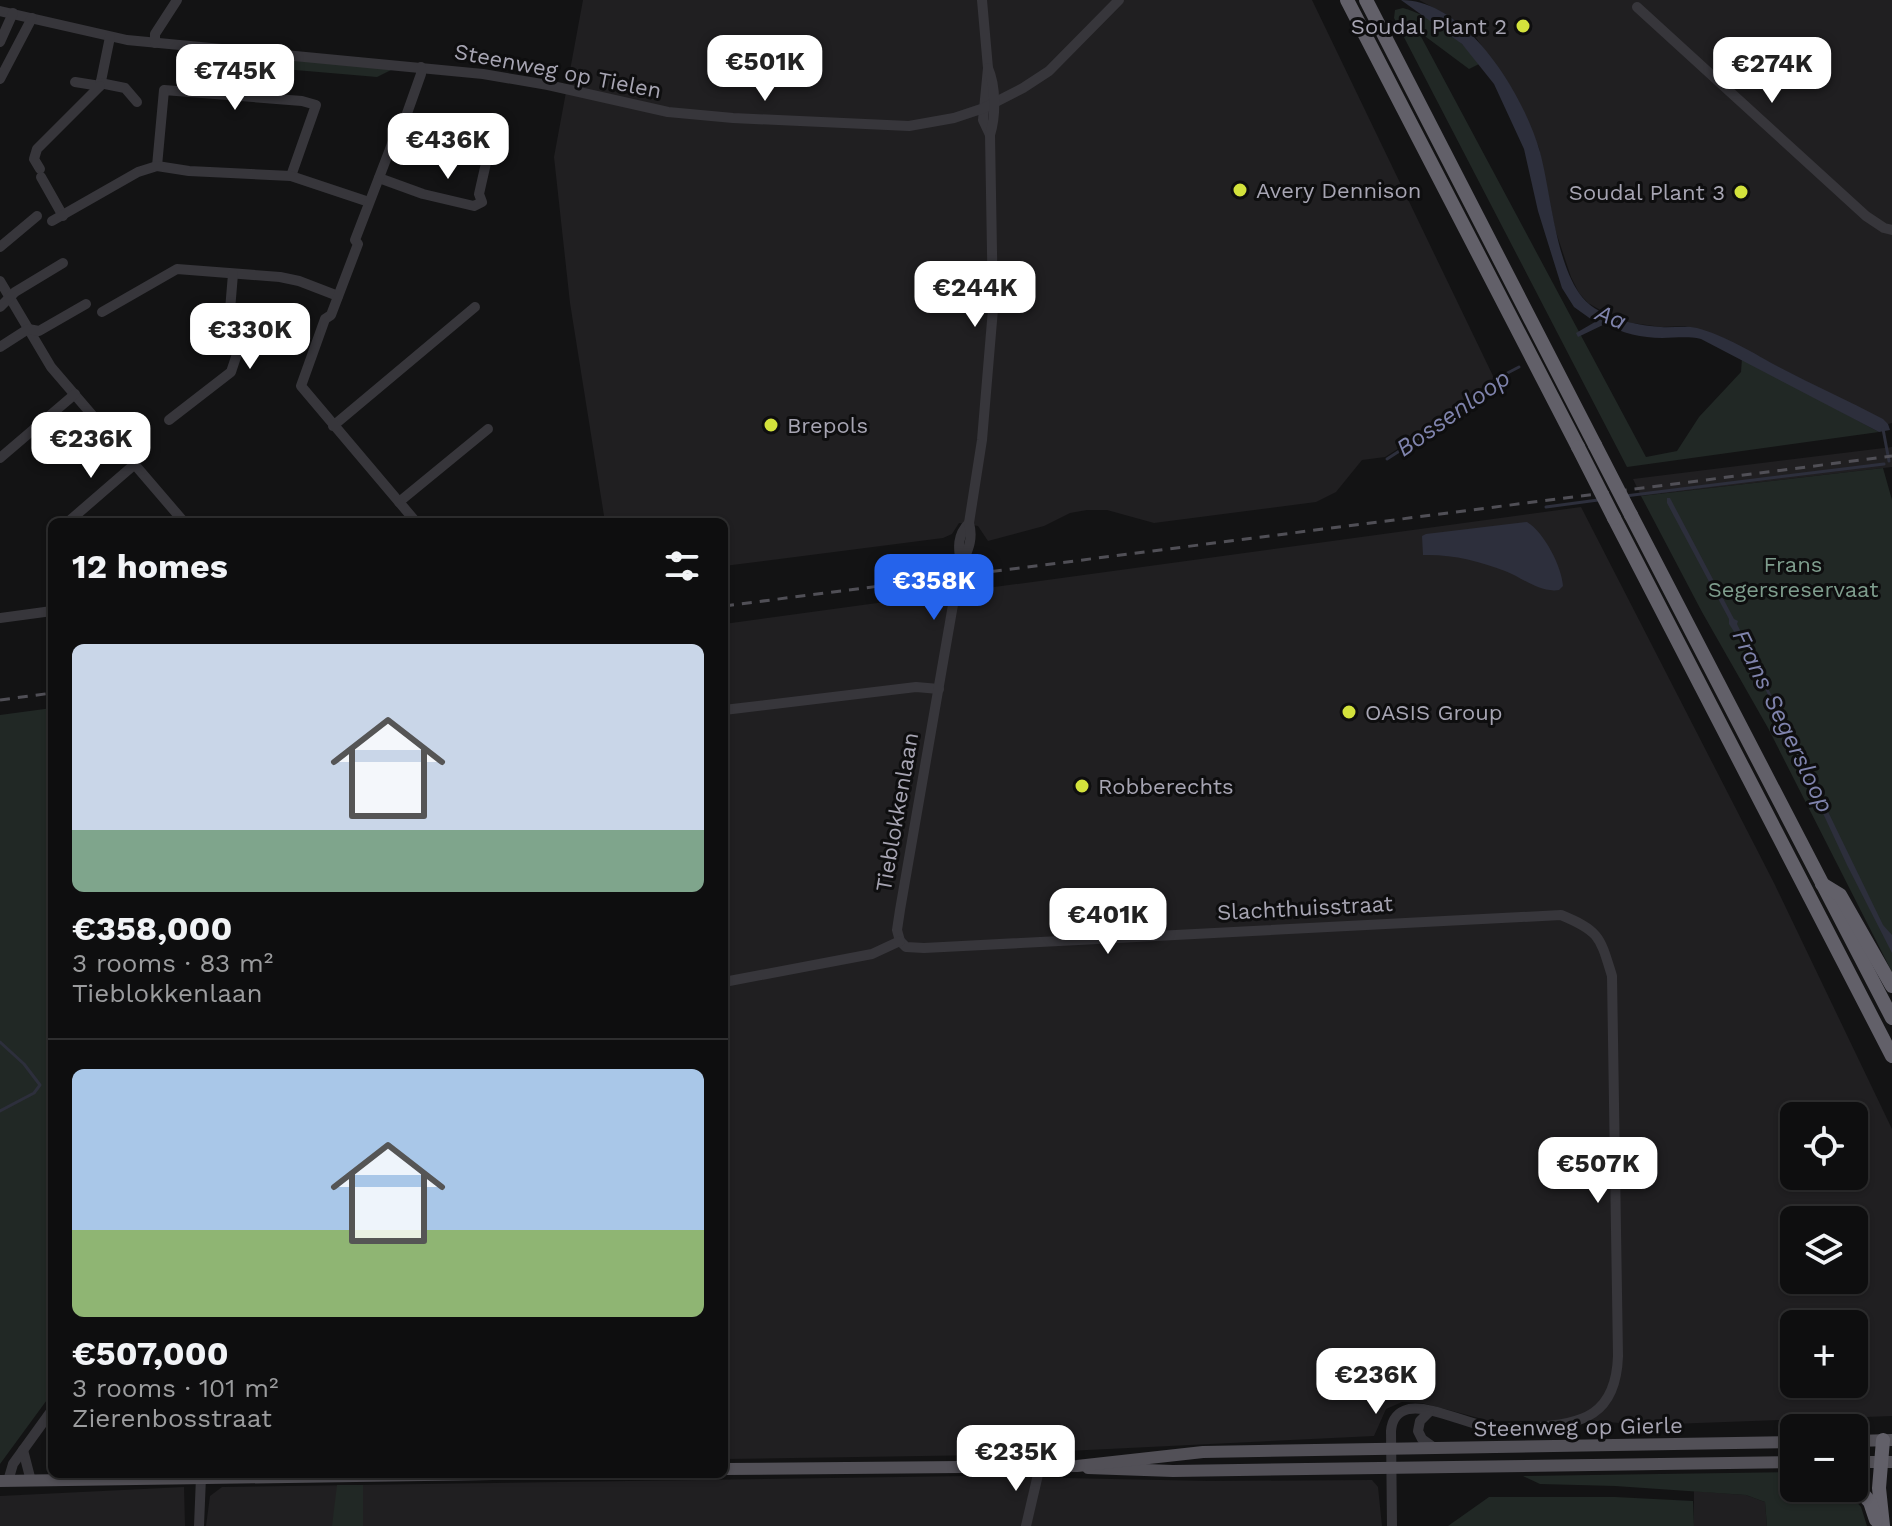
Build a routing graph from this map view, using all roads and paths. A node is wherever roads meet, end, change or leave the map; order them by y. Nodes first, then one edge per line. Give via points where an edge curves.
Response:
1 (982, 0) edge
2 (1119, 0) edge
3 (1347, 0) edge
4 (1366, 0) edge
5 (175, 1) edge
6 (1637, 7) dead end
7 (0, 11) edge
8 (13, 13) junction
9 (32, 18) junction
10 (110, 37) junction
11 (0, 42) edge
12 (155, 43) junction
13 (421, 67) junction
14 (0, 79) edge
15 (75, 82) dead end
16 (100, 85) junction
17 (137, 102) dead end
18 (989, 106) junction
19 (491, 141) dead end
20 (157, 166) junction
21 (291, 176) junction
22 (379, 178) junction
23 (369, 202) junction
24 (37, 216) dead end
25 (63, 216) junction
26 (52, 221) dead end
27 (1892, 230) edge
28 (0, 247) edge
29 (63, 263) dead end
30 (233, 274) junction
31 (0, 281) edge
32 (338, 296) junction
33 (10, 298) junction
34 (86, 304) dead end
35 (0, 307) edge
36 (475, 307) dead end
37 (102, 312) dead end
38 (28, 329) junction
39 (0, 347) edge
40 (75, 394) junction
41 (169, 420) dead end
42 (333, 426) junction
43 (488, 429) dead end
44 (0, 458) edge
45 (135, 464) junction
46 (399, 502) junction
47 (73, 518) edge
48 (177, 518) edge
49 (413, 518) edge
50 (48, 612) edge
51 (0, 618) edge
52 (939, 689) junction
53 (728, 710) edge
54 (1821, 884) junction
55 (900, 941) junction
56 (728, 981) edge
57 (1892, 986) edge
58 (1892, 1018) edge
59 (1892, 1056) edge
60 (1429, 1412) junction
61 (48, 1416) edge
62 (1887, 1440) edge
63 (1780, 1442) edge
64 (23, 1450) junction
65 (1437, 1450) junction
66 (1391, 1451) junction
67 (1888, 1461) edge
68 (1780, 1462) edge
69 (1868, 1462) edge
70 (1040, 1466) junction
71 (1077, 1466) junction
72 (1392, 1468) junction
73 (728, 1469) edge
74 (158, 1478) edge
75 (201, 1478) edge
76 (4, 1481) edge
77 (31, 1481) junction
78 (1868, 1500) edge
79 (199, 1526) edge
80 (1026, 1526) edge
81 (1392, 1526) edge
82 (1880, 1526) edge

1 - 18 street, Tieblokkenlaan
2 - 18 street, Steenweg op Tielen via 1049,71
3 - 59 highway, bridge
4 - 54 highway, bridge
5 - 12 street
6 - 27 street via 1866,216
7 - 8 street, Steenweg op Tielen
8 - 9 street, Steenweg op Tielen
8 - 11 street
9 - 10 street, Steenweg op Tielen
9 - 14 street
10 - 12 street, Steenweg op Tielen
10 - 16 street
12 - 13 street, Steenweg op Tielen
13 - 18 street, Steenweg op Tielen via 548,85 668,112 733,118 909,126
13 - 22 street
15 - 16 street
16 - 17 street via 125,88
16 - 25 street via 37,149 34,159
18 - 52 street, Tieblokkenlaan via 983,120 990,135 993,309 982,440 970,545 961,563
19 - 22 street via 479,194 482,202 474,206
20 - 21 street
20 - 21 street via 164,90 206,92 316,105
20 - 25 street
21 - 23 street
22 - 23 street
23 - 32 street
24 - 28 street
25 - 26 street
29 - 33 street
30 - 32 street via 299,281
30 - 37 street via 177,269
30 - 41 street via 230,310 237,354 231,372
31 - 33 street
32 - 42 street via 301,386
33 - 35 street
33 - 38 street
34 - 38 street via 39,331
36 - 42 street
38 - 39 street
38 - 40 street
40 - 44 street
40 - 45 street
42 - 46 street
43 - 46 street
45 - 47 street
45 - 48 street
46 - 49 street
50 - 51 street
52 - 53 street via 916,687
52 - 55 street, Tieblokkenlaan via 900,910
54 - 57 highway via 1840,895
54 - 58 highway
55 - 56 street via 872,954
55 - 60 street, Slachthuisstraat via 906,947 924,948 1561,915 1590,926 1612,976 1615,1384 1603,1406 1563,1426 1489,1428
60 - 65 street via 1418,1431
60 - 66 street via 1408,1409 1394,1417
61 - 64 street
62 - 67 highway
63 - 65 main road, Steenweg op Gierle
64 - 76 street
64 - 77 street
65 - 66 main road, Steenweg op Gierle
66 - 71 main road, Steenweg op Gierle via 1203,1452
66 - 72 street
67 - 69 main road
67 - 82 highway via 1879,1488
68 - 72 main road, Steenweg op Gierle
70 - 71 main road, Steenweg op Gierle
70 - 73 main road, Steenweg op Gierle
70 - 80 street
71 - 72 main road, Steenweg op Gierle via 1157,1471
72 - 81 street
74 - 77 main road
75 - 79 street
76 - 77 main road
78 - 82 highway

